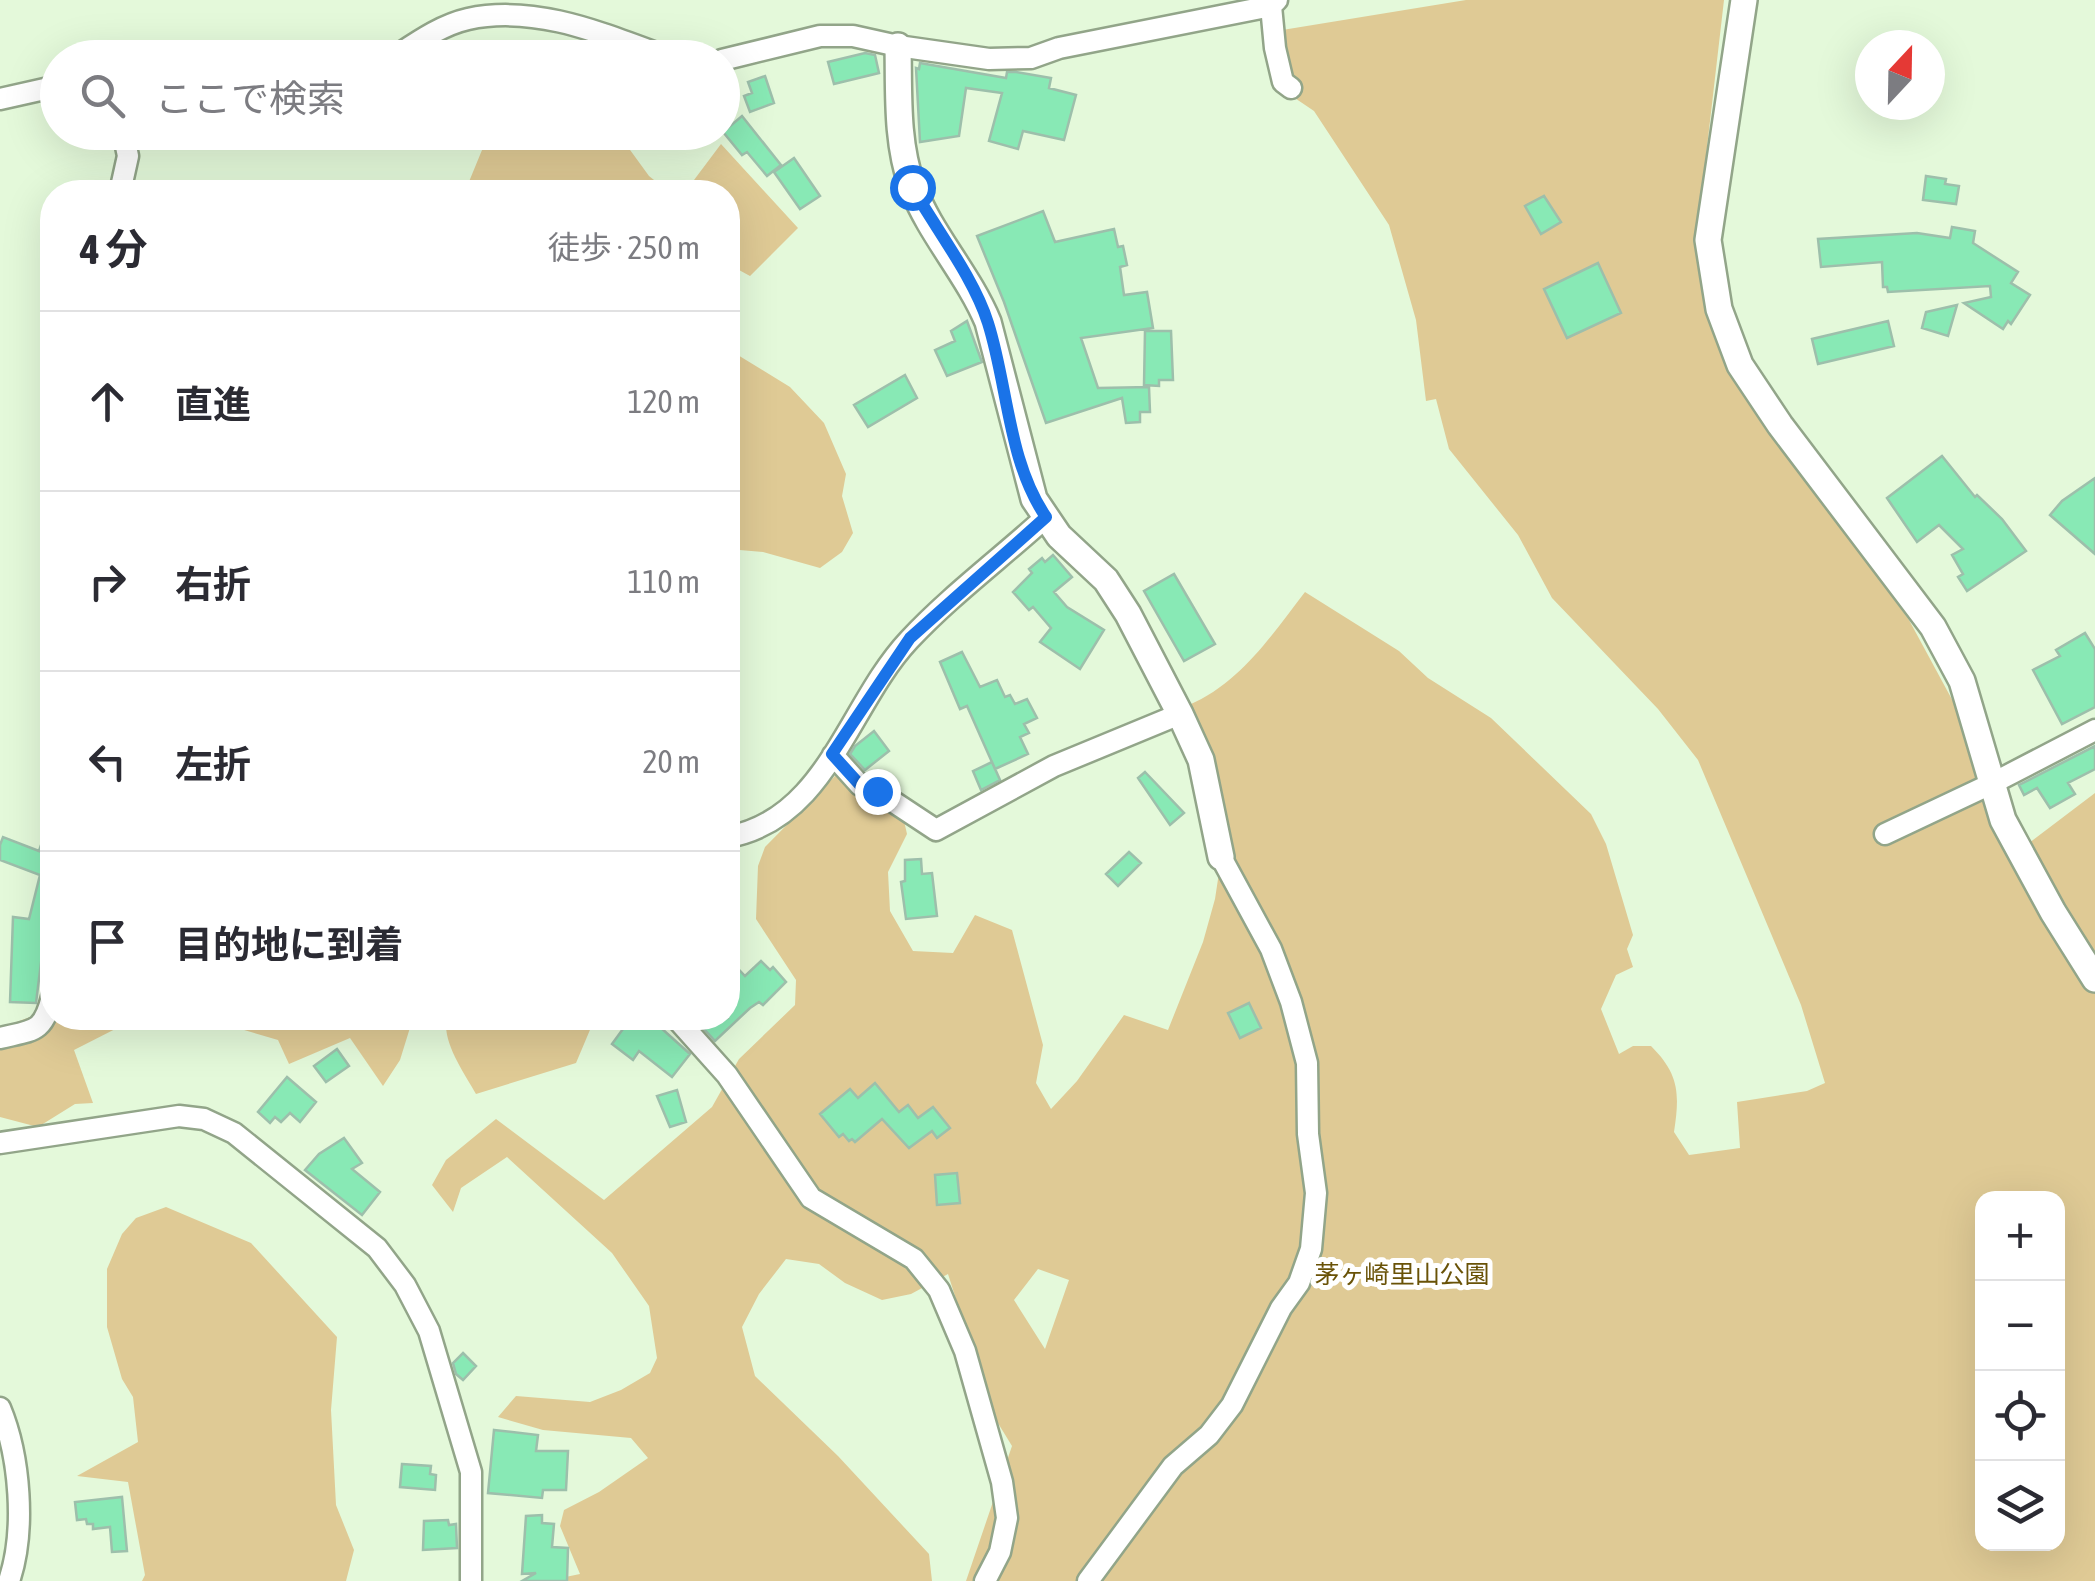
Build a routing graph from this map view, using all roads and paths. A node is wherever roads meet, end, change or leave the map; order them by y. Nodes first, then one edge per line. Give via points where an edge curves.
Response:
1 (1744, 0) edge
2 (1274, 3) edge
3 (423, 40) edge
4 (618, 40) edge
5 (898, 46) junction
6 (740, 56) edge
7 (1291, 88) dead end
8 (40, 90) edge
9 (0, 99) edge
10 (127, 150) edge
11 (123, 180) edge
12 (1046, 517) junction
13 (1180, 714) junction
14 (2095, 730) edge
15 (832, 754) junction
16 (1993, 784) junction
17 (740, 834) edge
18 (1885, 834) dead end
19 (1222, 858) joint
20 (2095, 979) edge
21 (40, 1027) edge
22 (687, 1030) edge
23 (0, 1038) edge
24 (0, 1143) edge
25 (0, 1408) edge
26 (9, 1581) edge
27 (471, 1581) edge
28 (985, 1581) edge
29 (1088, 1581) edge

1 - 16 street via 1708,240 1727,336 1780,425 1933,627 1962,681
2 - 5 street via 1031,58
2 - 7 street via 1275,48 1283,82
3 - 4 street via 470,18 502,16 567,22
5 - 6 street via 820,36
5 - 12 street via 900,140 912,187 988,322 1022,464
8 - 9 street
10 - 11 street
12 - 13 street via 1106,580
12 - 15 street via 910,638
13 - 15 street via 1054,766 936,830 860,785
13 - 19 street via 1201,760
14 - 16 street
15 - 17 street via 814,787 779,817
16 - 18 street
16 - 20 street via 2003,820
19 - 29 street via 1271,949 1307,1063 1316,1193 1311,1249 1232,1406 1174,1466
21 - 23 street
22 - 28 street via 727,1075 811,1198 914,1259 938,1290 965,1352 1002,1482 1006,1518 1000,1552
24 - 27 street via 179,1116 204,1119 234,1133 376,1248 429,1331 471,1472
25 - 26 street via 16,1474 17,1552

